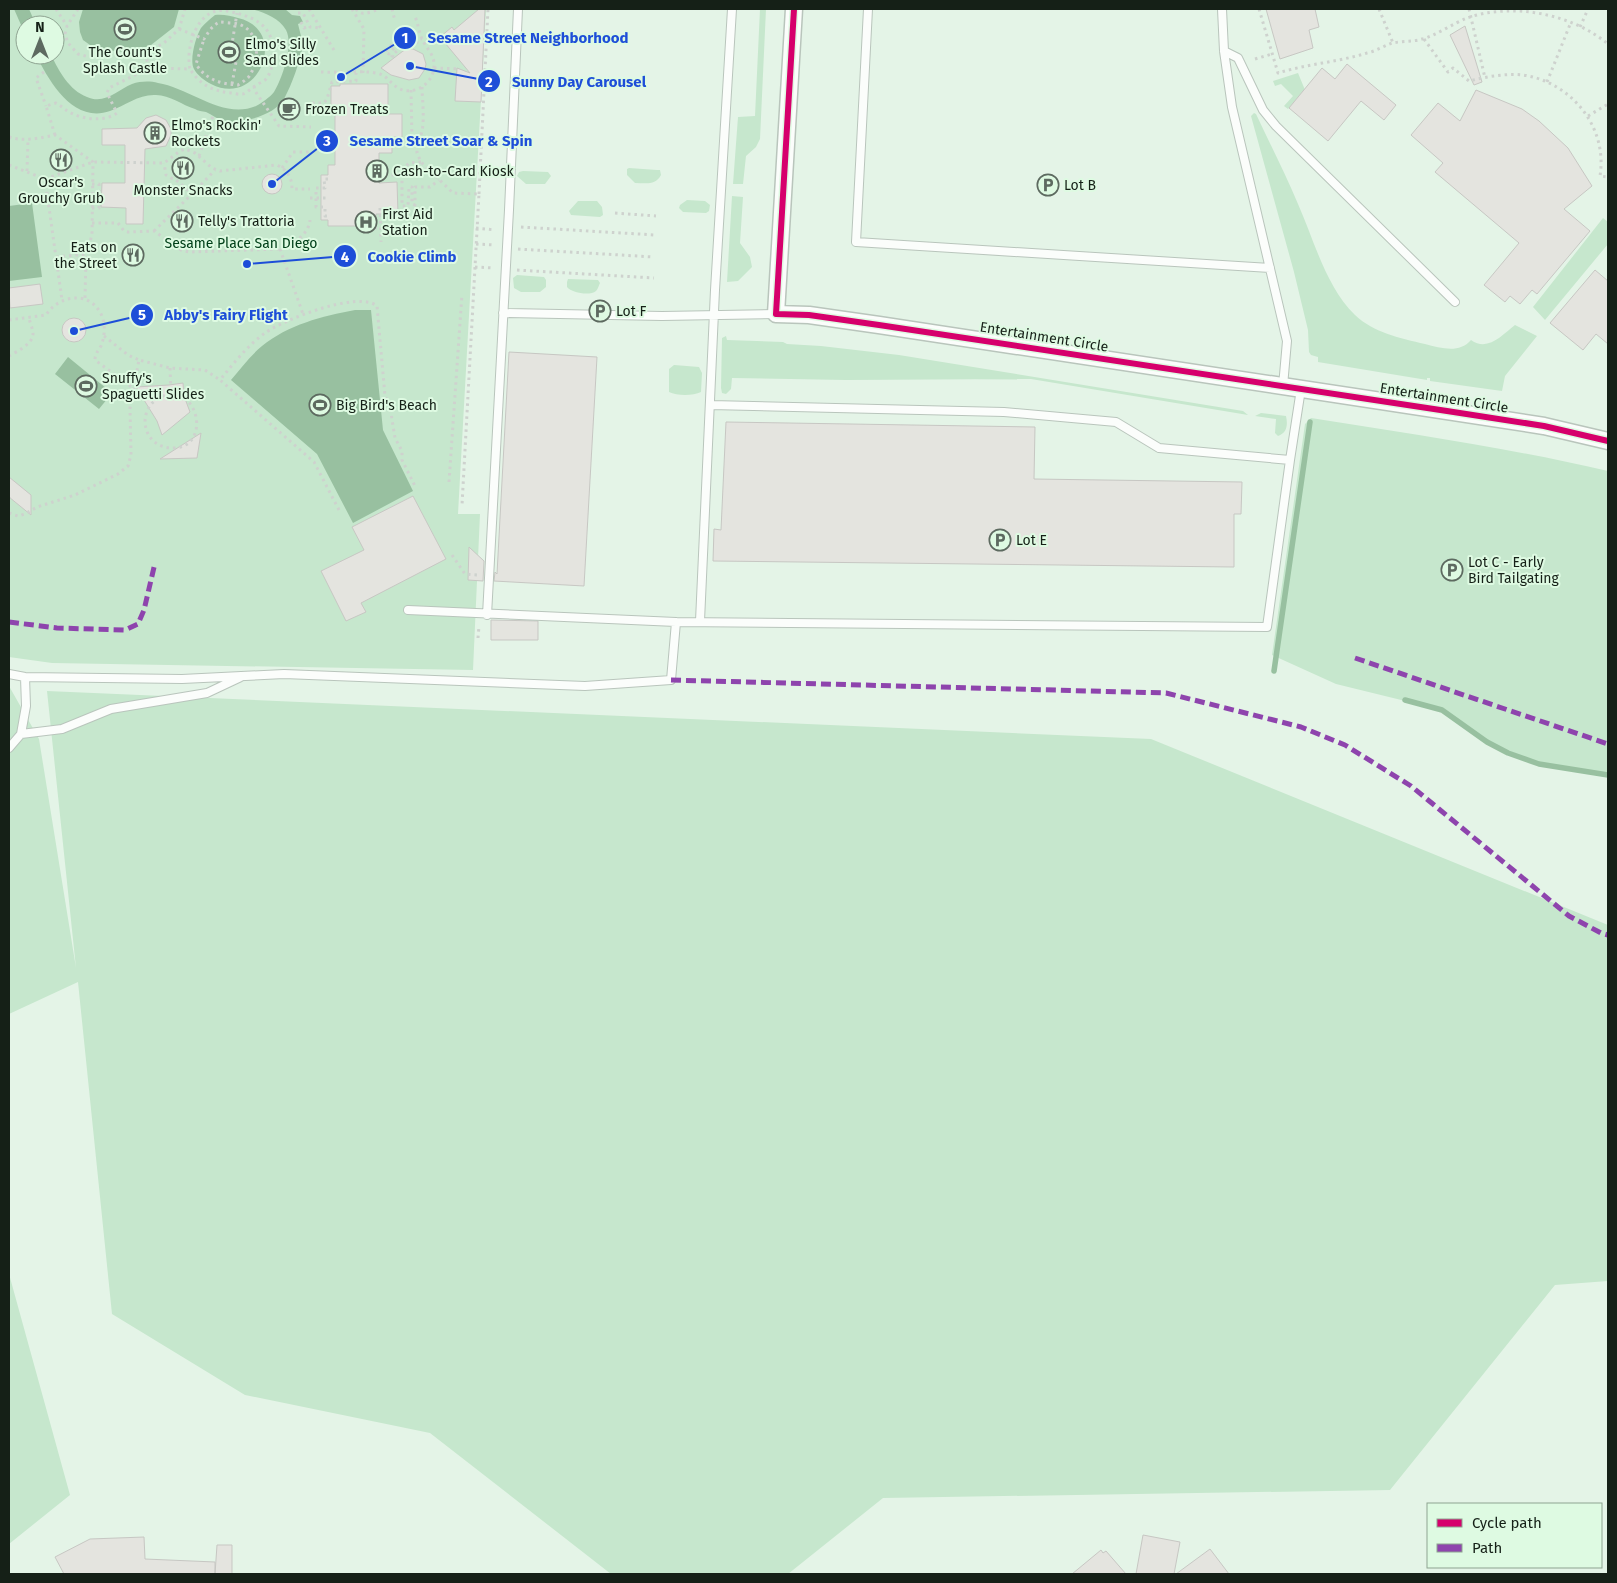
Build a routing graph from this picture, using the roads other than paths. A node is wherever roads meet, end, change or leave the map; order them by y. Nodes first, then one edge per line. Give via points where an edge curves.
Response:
1 (518, 9) edge
2 (732, 9) edge
3 (794, 9) edge
4 (868, 9) edge
5 (1222, 9) edge
6 (1224, 51) junction
7 (1270, 268) junction
8 (1455, 302) dead end
9 (503, 313) junction
10 (715, 314) junction
11 (776, 314) junction
12 (1283, 386) junction
13 (1301, 389) junction
14 (711, 405) junction
15 (1608, 441) edge
16 (1290, 460) junction
17 (408, 610) dead end
18 (487, 614) junction
19 (700, 621) junction
20 (676, 622) junction
21 (9, 674) edge
22 (244, 675) junction
23 (25, 677) junction
24 (21, 734) junction
25 (9, 748) edge

1 - 9 lane
2 - 10 lane
3 - 11 street
4 - 7 lane via 856,242
5 - 6 lane
6 - 7 lane via 1235,122
6 - 8 lane via 1238,58 1262,110 1276,126
7 - 12 lane via 1287,340
9 - 10 lane
9 - 18 lane
10 - 11 lane
10 - 14 lane
11 - 12 street, Entertainment Circle via 879,324
12 - 13 street, Entertainment Circle
13 - 15 street, Entertainment Circle via 1544,426
13 - 16 lane
14 - 16 lane via 1004,412 1116,422 1159,448
14 - 19 lane
16 - 19 lane via 1267,627
17 - 18 lane
18 - 20 lane
19 - 20 lane
20 - 22 lane via 670,680 585,686
21 - 23 lane
22 - 23 lane via 182,679
22 - 24 lane via 207,693 112,709 62,729
23 - 24 lane via 26,706
24 - 25 lane

